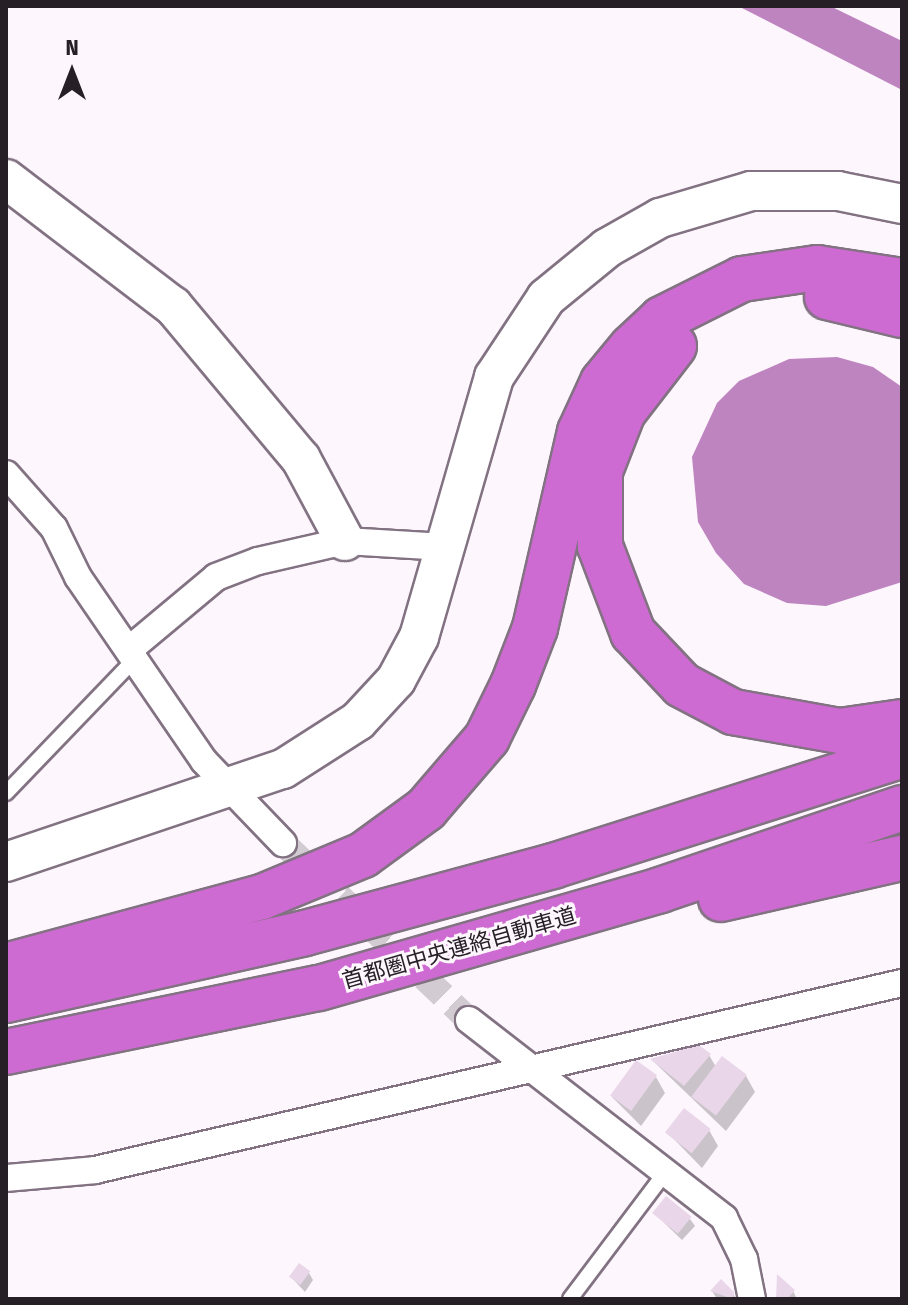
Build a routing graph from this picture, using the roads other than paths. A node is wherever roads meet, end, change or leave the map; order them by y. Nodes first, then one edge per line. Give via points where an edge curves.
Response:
1 (6, 179) edge
2 (902, 204) edge
3 (902, 281) edge
4 (902, 315) edge
5 (6, 474) edge
6 (345, 541) junction
7 (445, 547) junction
8 (133, 653) junction
9 (902, 722) edge
10 (902, 755) edge
11 (230, 789) junction
12 (6, 793) edge
13 (902, 808) edge
14 (283, 843) tunnel mouth
15 (902, 858) edge
16 (6, 862) edge
17 (559, 919) junction
18 (6, 966) edge
19 (902, 983) edge
20 (6, 1000) edge
21 (469, 1020) tunnel mouth
22 (6, 1052) edge
23 (531, 1068) junction
24 (668, 1169) junction
25 (6, 1178) edge
26 (570, 1299) edge
27 (752, 1299) edge

1 - 6 street via 173,306 301,459
2 - 7 street via 812,189 741,193 660,218 582,266 546,298 494,377
3 - 18 highway via 817,268 742,279 662,319 632,347 603,382 580,432 535,628 513,685 487,738 426,809 363,855 262,897
4 - 9 highway via 835,297 789,297 700,328 656,364 623,412 604,453 597,506 619,609 654,660 700,699 807,729
5 - 8 street via 34,499
6 - 7 street
6 - 8 street via 216,577
7 - 11 street via 419,637 380,699 326,748
8 - 11 street
8 - 12 lane
10 - 20 highway via 451,894
11 - 14 street
11 - 16 street
13 - 17 highway, 首都圏中央連絡自動車道
15 - 17 highway via 772,884 642,922
17 - 22 highway, 首都圏中央連絡自動車道 via 319,988
19 - 23 street
21 - 23 street
23 - 24 street
23 - 25 street via 95,1170
24 - 26 lane
24 - 27 street via 724,1218 744,1259

